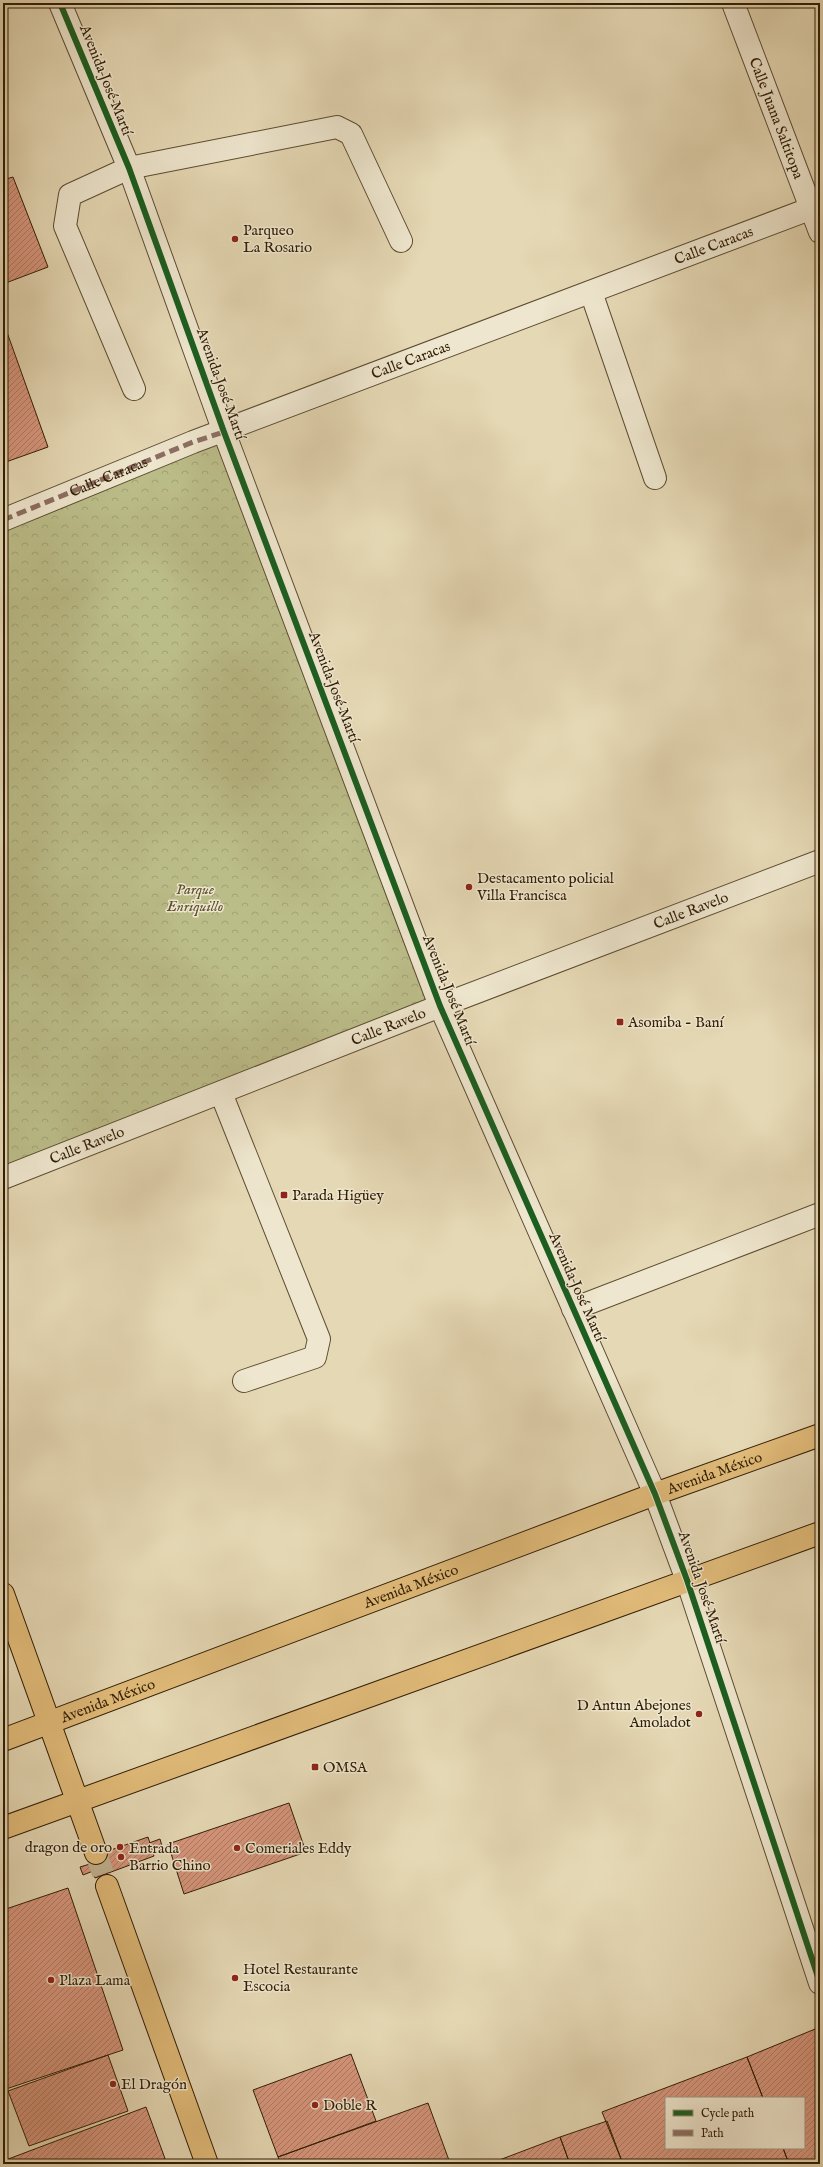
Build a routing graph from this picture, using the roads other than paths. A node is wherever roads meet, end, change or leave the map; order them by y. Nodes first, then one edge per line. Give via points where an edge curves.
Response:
1 (60, 3) edge
2 (733, 3) edge
3 (129, 168) junction
4 (816, 206) edge
5 (820, 232) edge
6 (401, 241) dead end
7 (591, 292) junction
8 (134, 389) dead end
9 (224, 432) junction
10 (655, 478) dead end
11 (3, 520) edge
12 (820, 862) edge
13 (440, 1006) junction
14 (221, 1093) junction
15 (3, 1178) edge
16 (820, 1214) edge
17 (573, 1309) junction
18 (244, 1381) dead end
19 (820, 1435) edge
20 (655, 1494) junction
21 (820, 1533) edge
22 (687, 1580) junction
23 (3, 1594) edge
24 (49, 1723) junction
25 (3, 1740) edge
26 (76, 1801) junction
27 (3, 1828) edge
28 (96, 1853) tunnel mouth
29 (107, 1886) tunnel mouth
30 (820, 1983) edge
31 (207, 2164) edge

1 - 3 street, Avenida José Martí
2 - 4 street, Calle Juana Saltitopa
3 - 6 street via 337,127 351,134
3 - 8 street via 70,194 65,226
3 - 9 street, Avenida José Martí
4 - 5 street, Calle Juana Saltitopa
4 - 7 street, Calle Caracas
7 - 9 street, Calle Caracas
7 - 10 street
9 - 11 street, Calle Caracas
9 - 13 street, Avenida José Martí
12 - 13 street, Calle Ravelo
13 - 14 street, Calle Ravelo
13 - 17 street, Avenida José Martí
14 - 15 street, Calle Ravelo
14 - 18 street via 320,1339 315,1357
16 - 17 street
17 - 20 street, Avenida José Martí
19 - 20 main road, Avenida México
20 - 22 street, Avenida José Martí
20 - 24 main road, Avenida México
21 - 22 main road
22 - 26 main road
22 - 30 street, Avenida José Martí
23 - 24 main road
24 - 25 main road, Avenida México
24 - 26 main road
26 - 27 main road
26 - 28 main road
29 - 31 main road

